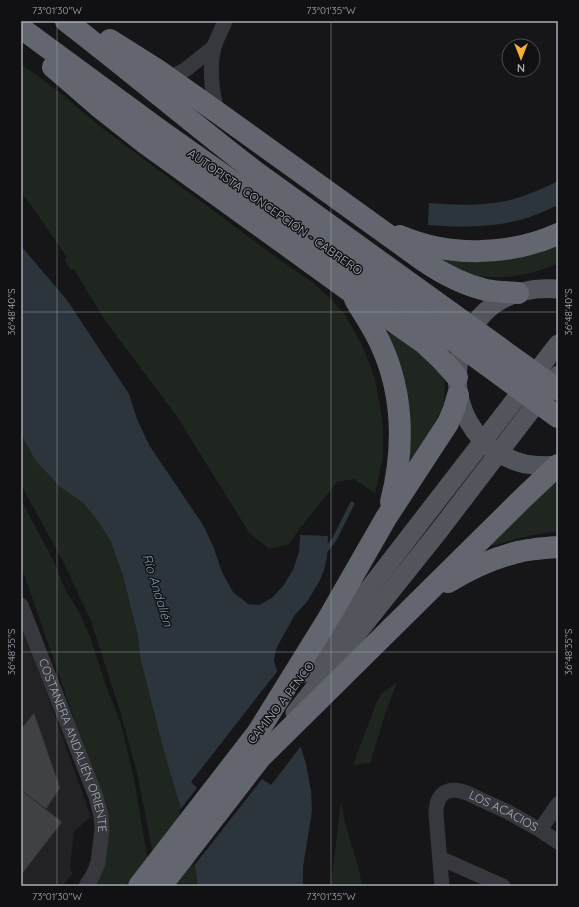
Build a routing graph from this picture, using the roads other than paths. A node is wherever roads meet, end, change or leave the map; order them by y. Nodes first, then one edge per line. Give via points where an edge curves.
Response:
1 (66, 21) edge
2 (80, 21) edge
3 (226, 21) edge
4 (21, 28) edge
5 (21, 38) edge
6 (214, 47) junction
7 (169, 78) junction
8 (217, 112) junction
9 (366, 220) junction
10 (558, 234) edge
11 (558, 277) edge
12 (558, 289) edge
13 (350, 291) junction
14 (523, 291) junction
15 (558, 344) edge
16 (547, 385) edge
17 (458, 386) junction
18 (558, 417) edge
19 (558, 465) edge
20 (386, 518) junction
21 (558, 547) edge
22 (422, 599) junction
23 (21, 605) edge
24 (342, 639) junction
25 (558, 804) edge
26 (540, 830) junction
27 (558, 842) edge
28 (440, 858) junction
29 (86, 886) edge
30 (140, 886) edge
31 (160, 886) edge
32 (442, 886) edge
33 (503, 886) edge

1 - 16 highway, AUTOPISTA CONCEPCIÓN - CABRERO via 257,173
2 - 7 highway
3 - 6 street
4 - 16 highway, AUTOPISTA CONCEPCIÓN - CABRERO via 324,247
5 - 13 highway via 129,131
6 - 7 street via 185,70
6 - 8 street via 211,72
7 - 8 highway
8 - 9 highway
9 - 10 highway via 384,230 422,244 463,251 504,249
9 - 14 highway via 424,262 454,279 486,289
11 - 14 main road
12 - 14 main road
13 - 17 highway via 424,343 452,371
13 - 20 highway via 382,345 396,389 400,444 394,493
14 - 17 main road via 497,302 472,327 459,356
15 - 24 main road via 422,521
16 - 18 highway
16 - 24 main road via 438,532
17 - 19 main road via 463,411 471,426 494,450 524,464
17 - 20 highway via 454,409 448,423
19 - 22 highway
20 - 24 highway
21 - 22 highway via 515,552 497,558 460,575
22 - 24 highway
23 - 29 street, COSTANERA ANDALIÉN ORIENTE via 96,797 101,816 98,863 94,875
24 - 30 highway, CAMINO A PENCO via 258,732
24 - 31 highway, CAMINO A PENCO via 260,758
25 - 26 street
26 - 27 street, LOS ACACIOS
26 - 28 street, LOS ACACIOS via 467,793 450,790 441,795 436,807
28 - 32 street
28 - 33 street

